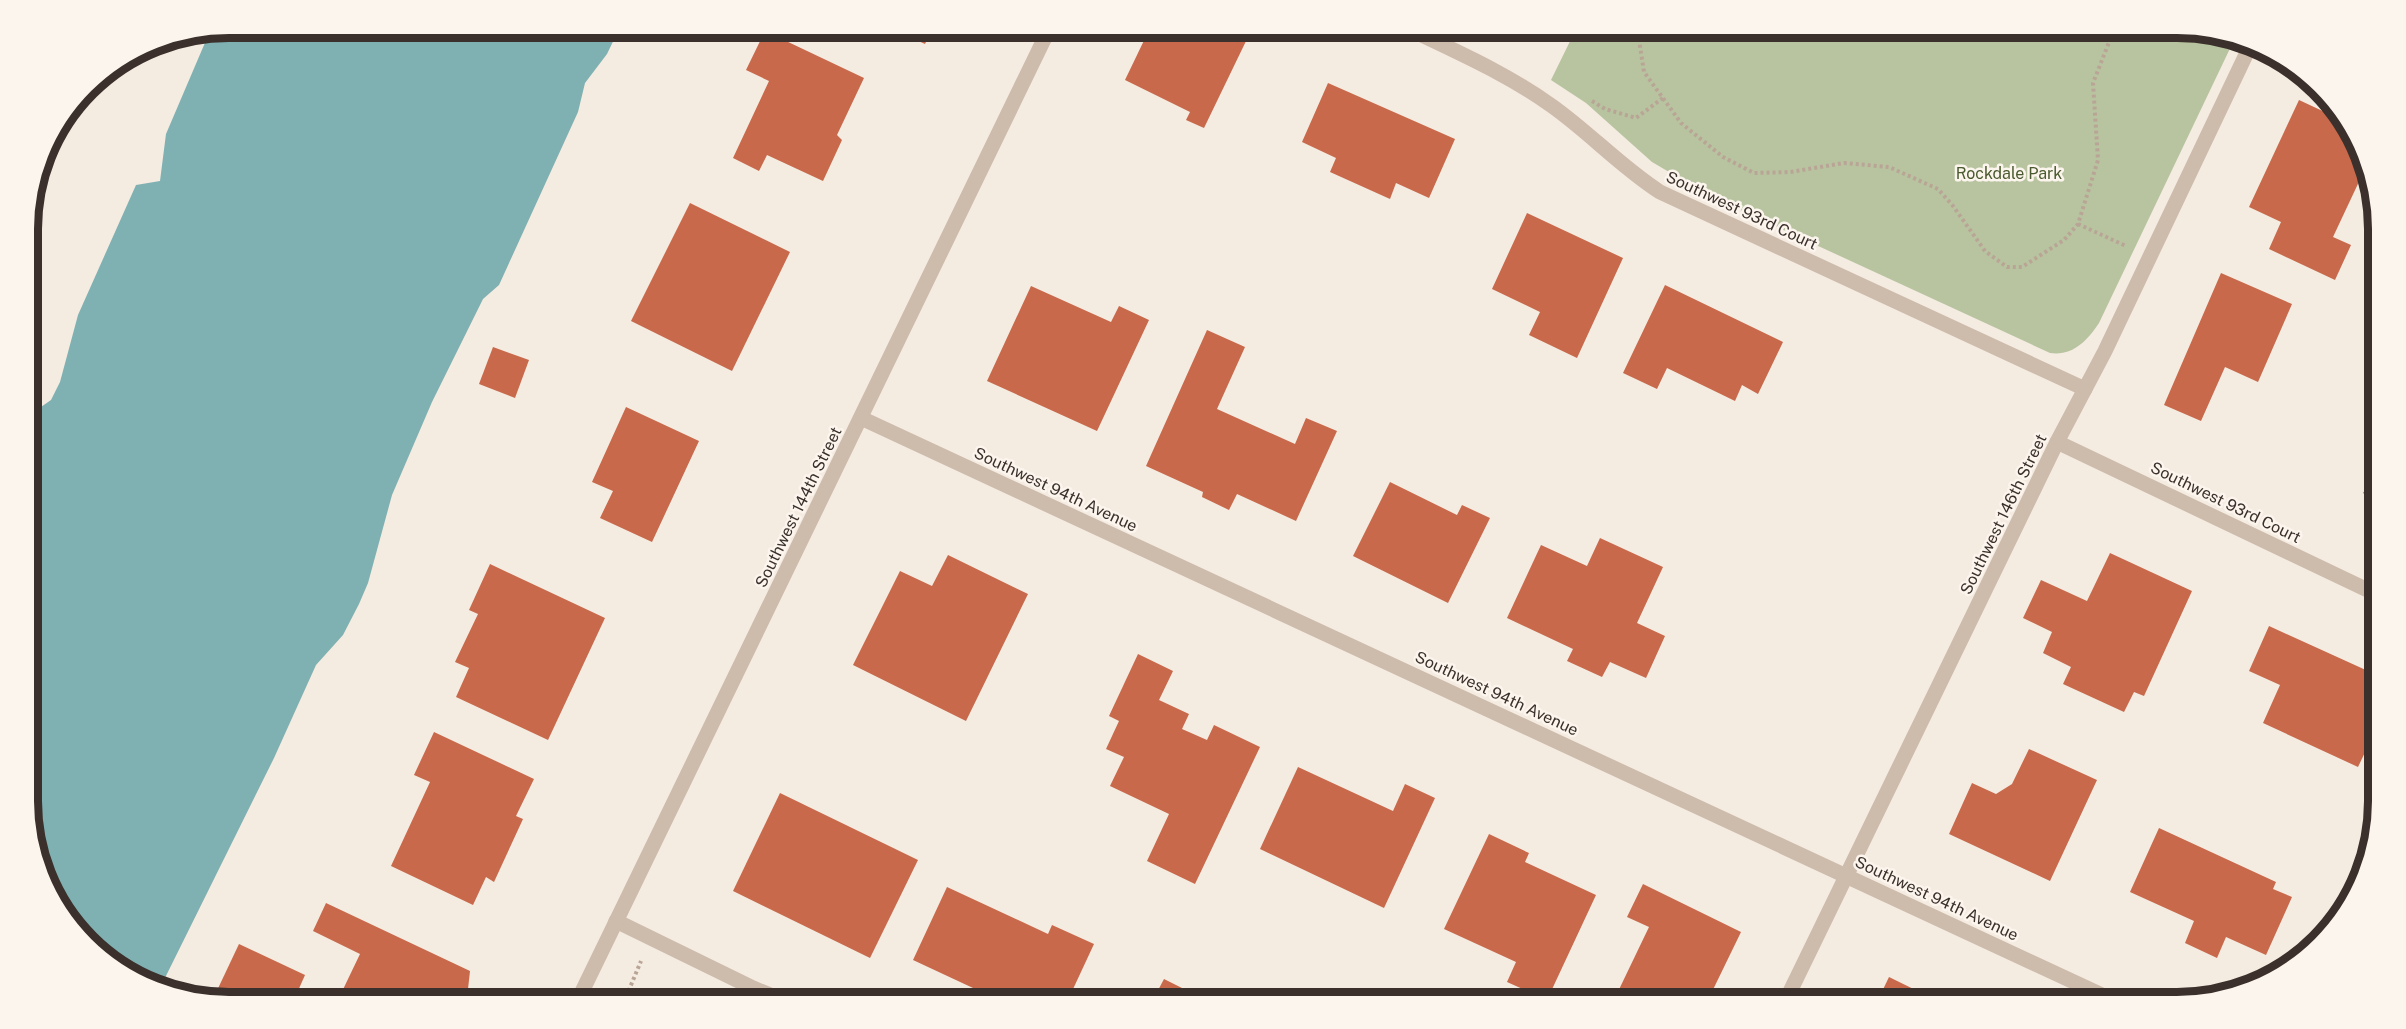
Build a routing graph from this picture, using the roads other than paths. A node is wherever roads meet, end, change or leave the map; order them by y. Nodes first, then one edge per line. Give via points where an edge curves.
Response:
1 (1045, 37) edge
2 (1426, 37) edge
3 (2248, 51) edge
4 (2085, 389) junction
5 (861, 418) junction
6 (2057, 442) junction
7 (2368, 590) edge
8 (1846, 876) junction
9 (616, 921) junction
10 (1790, 991) edge
11 (2093, 991) edge
12 (583, 992) edge
13 (762, 992) edge

1 - 5 street, Southwest 144th Street
2 - 4 street, Southwest 93rd Court via 1528,90 1660,192
3 - 4 street, Southwest 146th Street
4 - 6 street, Southwest 146th Street
5 - 8 street, Southwest 94th Avenue
5 - 9 street, Southwest 144th Street
6 - 7 street, Southwest 93rd Court
6 - 8 street, Southwest 146th Street
8 - 10 street, Southwest 146th Street
8 - 11 street, Southwest 94th Avenue
9 - 12 street, Southwest 144th Street
9 - 13 street

